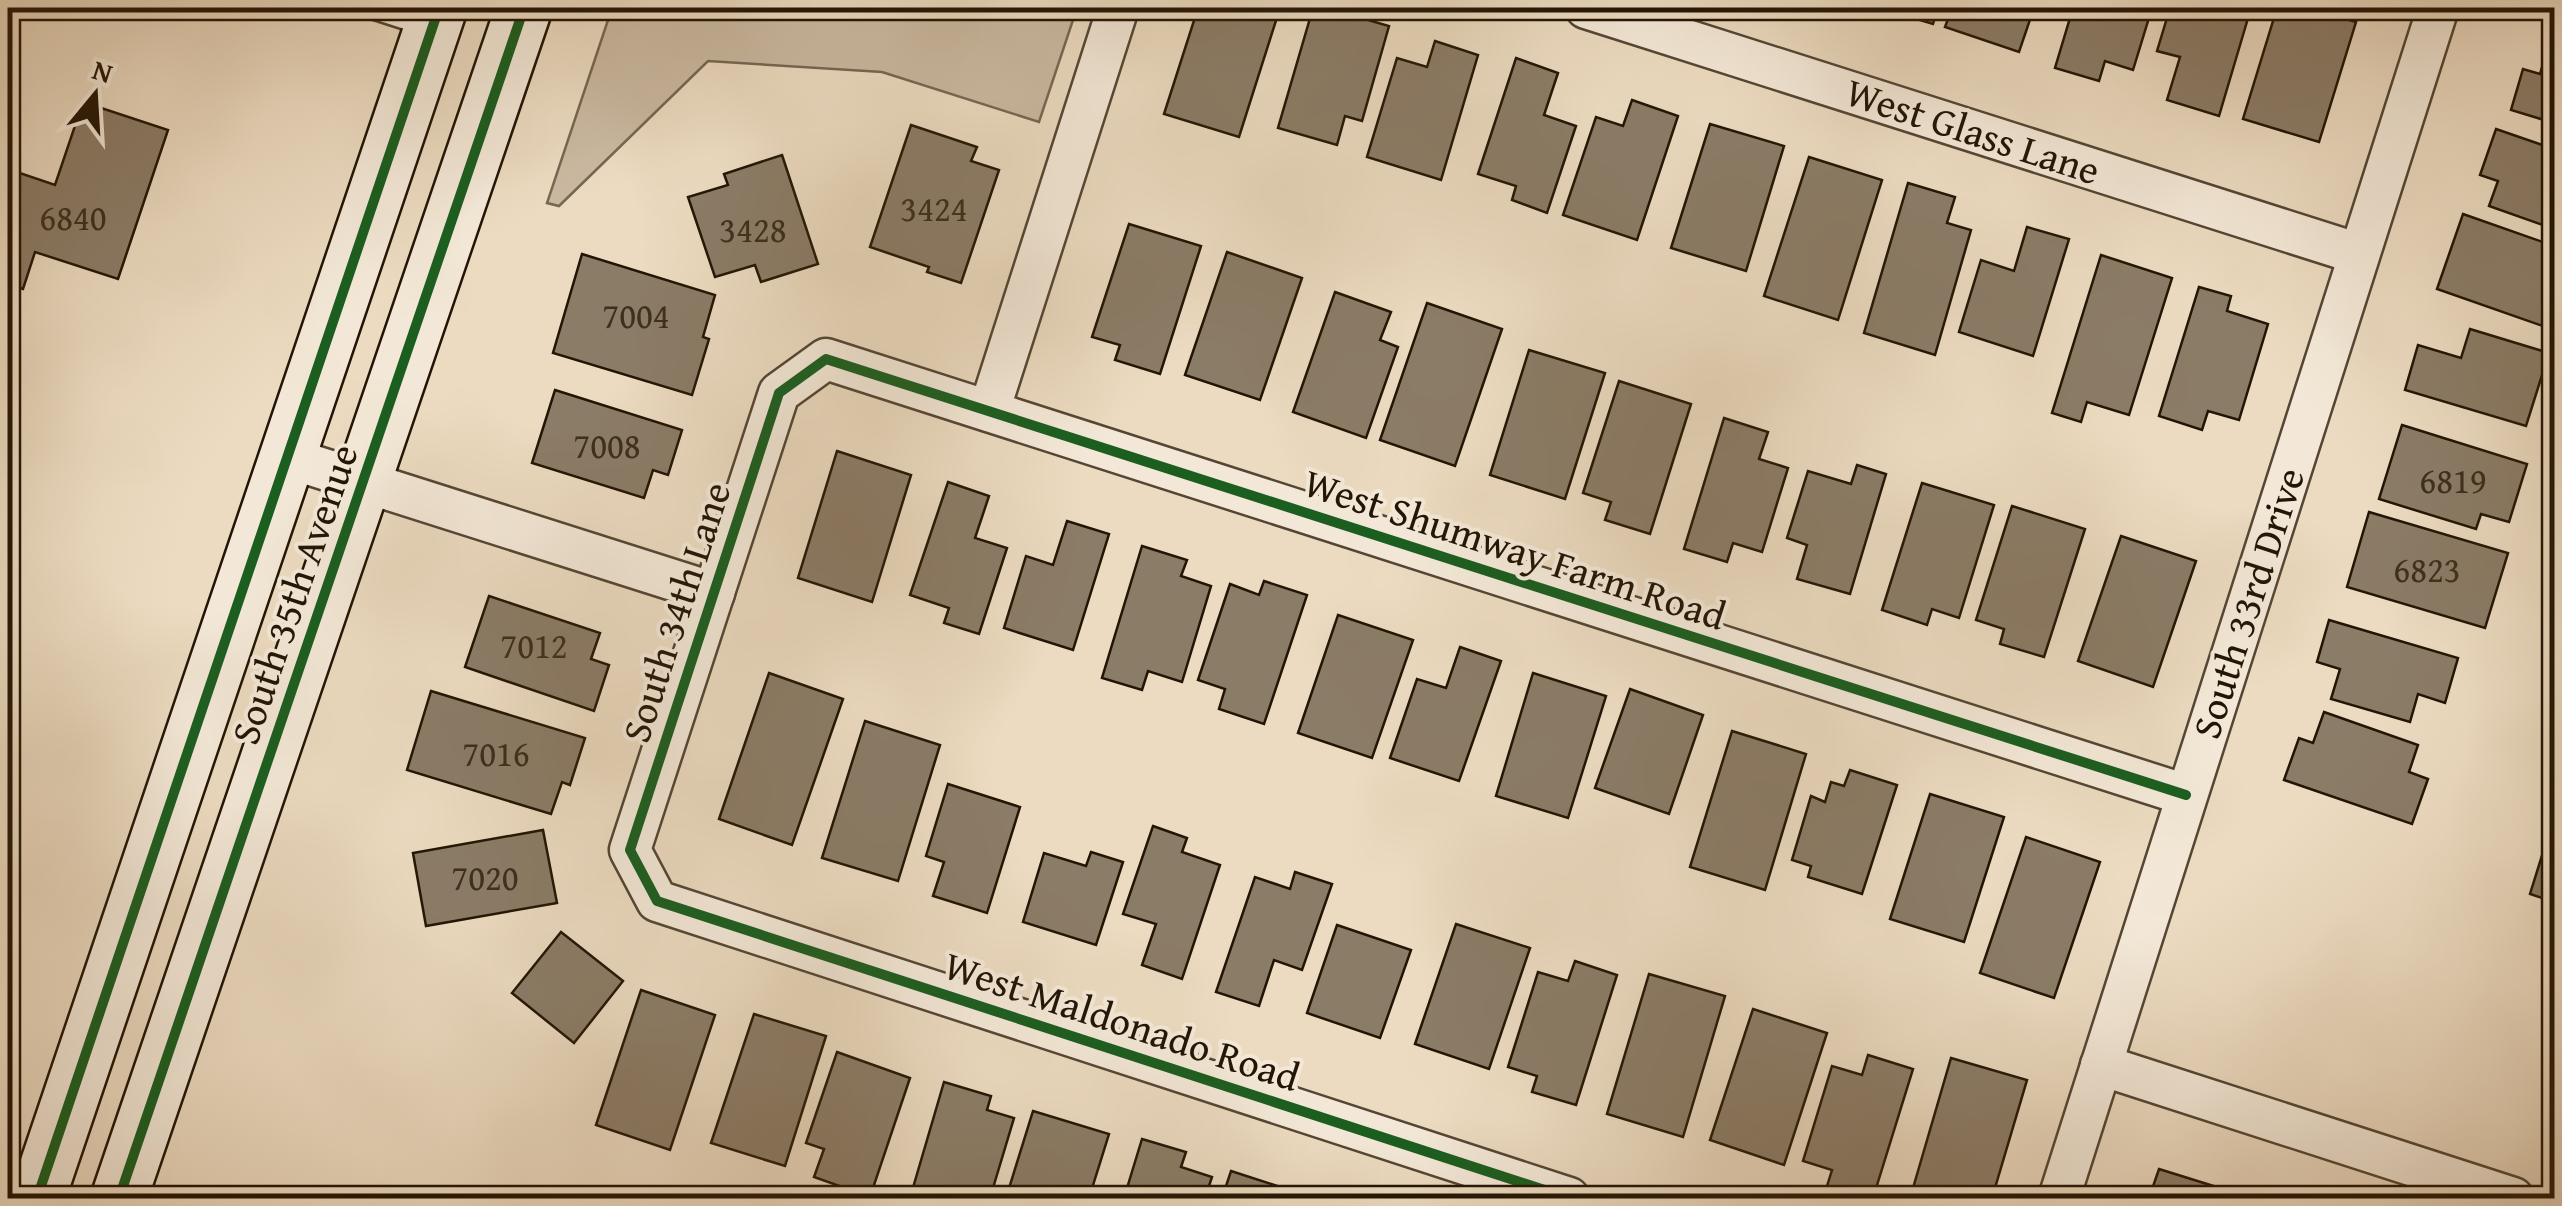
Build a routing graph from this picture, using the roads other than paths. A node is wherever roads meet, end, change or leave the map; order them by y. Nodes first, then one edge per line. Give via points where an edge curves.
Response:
1 (372, 8) edge
2 (524, 8) edge
3 (1118, 8) edge
4 (1586, 8) edge
5 (2438, 8) edge
6 (436, 17) edge
7 (2359, 254) junction
8 (826, 358) joint
9 (989, 412) junction
10 (286, 458) junction
11 (364, 482) junction
12 (714, 593) junction
13 (2186, 795) junction
14 (657, 901) joint
15 (2100, 1064) junction
16 (37, 1198) edge
17 (119, 1198) edge
18 (1569, 1198) edge
19 (2059, 1198) edge
20 (2513, 1198) edge

1 - 6 lane
2 - 11 main road, South 35th Avenue
3 - 9 street
4 - 7 street, West Glass Lane
5 - 7 street, South 33rd Drive
6 - 10 main road, South 35th Avenue
7 - 13 street, South 33rd Drive
8 - 9 street, West Shumway Farm Road
8 - 12 street, South 34th Lane via 779,393
9 - 13 street, West Shumway Farm Road
10 - 11 street
10 - 16 main road, South 35th Avenue
11 - 12 street
11 - 17 main road, South 35th Avenue
12 - 14 street, South 34th Lane via 630,850
13 - 15 street, South 33rd Drive
14 - 18 street, West Maldonado Road
15 - 19 street, South 33rd Drive
15 - 20 street

